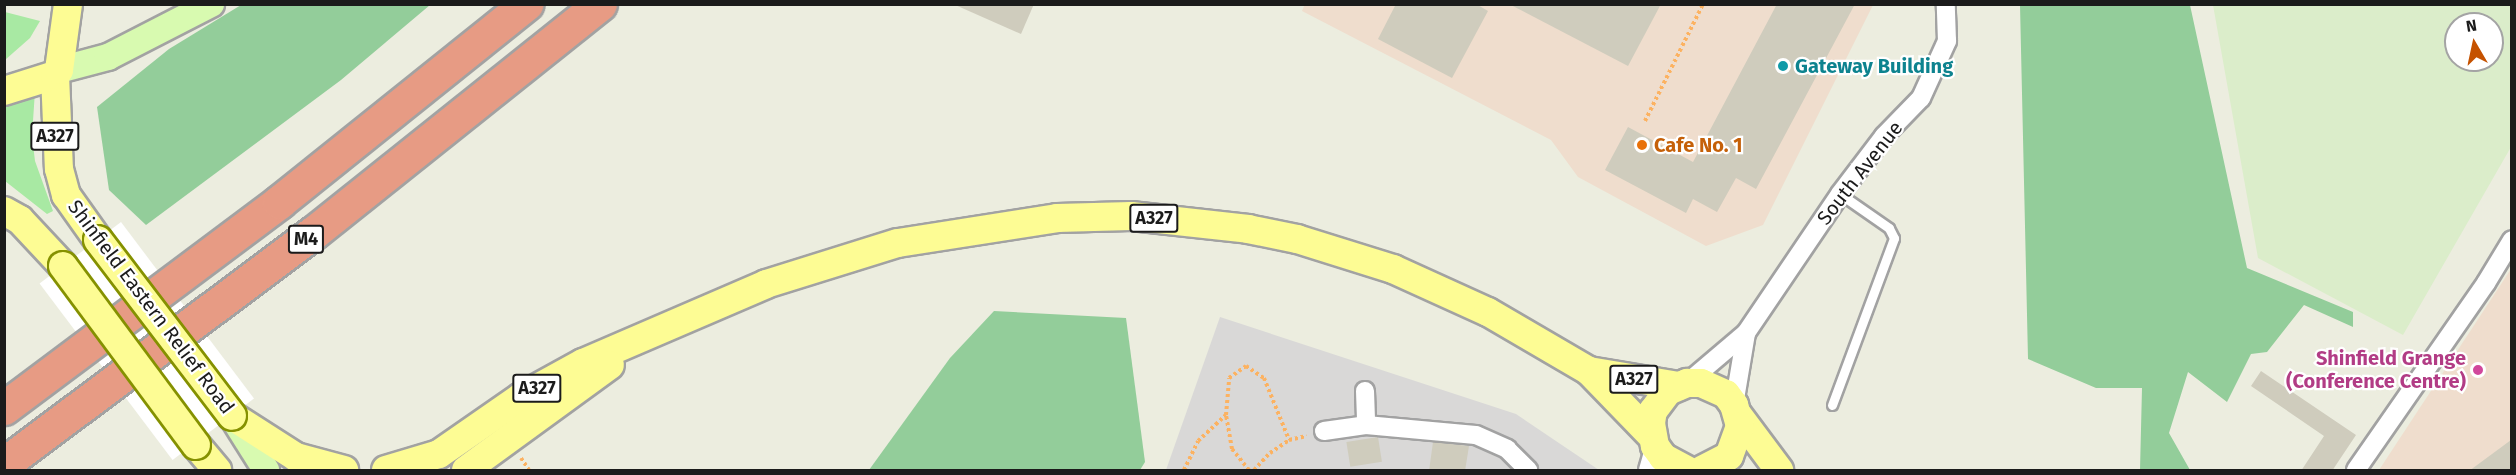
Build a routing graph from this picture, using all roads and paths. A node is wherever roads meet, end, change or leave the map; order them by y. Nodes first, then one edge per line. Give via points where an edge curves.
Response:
1 (68, 4) edge
2 (211, 4) edge
3 (526, 4) edge
4 (600, 4) edge
5 (1703, 4) edge
6 (1946, 4) edge
7 (57, 72) junction
8 (4, 91) edge
9 (1645, 121) dead end
10 (1840, 194) junction
11 (4, 211) edge
12 (2511, 240) edge
13 (1746, 333) junction
14 (645, 338) junction
15 (1589, 371) junction
16 (1683, 384) junction
17 (1365, 391) dead end
18 (1832, 405) dead end
19 (4, 408) edge
20 (1736, 410) junction
21 (1226, 415) junction
22 (232, 416) junction
23 (1366, 425) junction
24 (1324, 431) joint
25 (1289, 440) junction
26 (1652, 451) edge
27 (198, 458) edge
28 (428, 462) edge
29 (4, 464) edge
30 (1706, 470) edge
31 (217, 471) edge
32 (266, 471) edge
33 (344, 471) edge
34 (386, 471) edge
35 (466, 471) edge
36 (1184, 471) edge
37 (1249, 471) edge
38 (1254, 471) edge
39 (1528, 471) edge
40 (1779, 471) edge
41 (2356, 471) edge

1 - 7 main road, Shinfield Eastern Relief Road
2 - 7 main road via 108,57
3 - 19 highway, M4 via 279,202
4 - 29 highway, M4 via 313,233
5 - 9 path
6 - 10 street, South Avenue via 1947,41 1936,72 1921,98 1884,136
7 - 8 main road
7 - 22 main road, Shinfield Eastern Relief Road / A327, bridge via 59,169 66,195
10 - 13 street, South Avenue
10 - 18 lane via 1889,228 1893,238
11 - 27 main road, bridge via 28,228 63,266
12 - 41 street via 2486,284
13 - 16 street, South Avenue
13 - 20 street, South Avenue
14 - 15 main road, A327 via 766,284 898,243 1057,218 1131,216 1248,229 1348,253 1458,297
14 - 28 main road, A327 via 583,363 521,397
14 - 35 main road, A327
15 - 16 main road, A327
15 - 26 main road, A327
16 - 20 main road via 1714,387
16 - 26 main road via 1659,400 1653,411
17 - 23 street
20 - 30 main road via 1735,447
20 - 40 main road
21 - 25 path via 1228,378 1246,366 1263,378
21 - 36 path via 1198,441
21 - 37 path via 1232,449
22 - 32 main road
22 - 33 main road, Shinfield Eastern Relief Road / A327 via 296,457
23 - 24 street
23 - 39 street via 1476,435 1507,448
24 - 25 path
25 - 38 path
26 - 30 main road via 1673,466
27 - 31 main road
28 - 34 main road, A327

